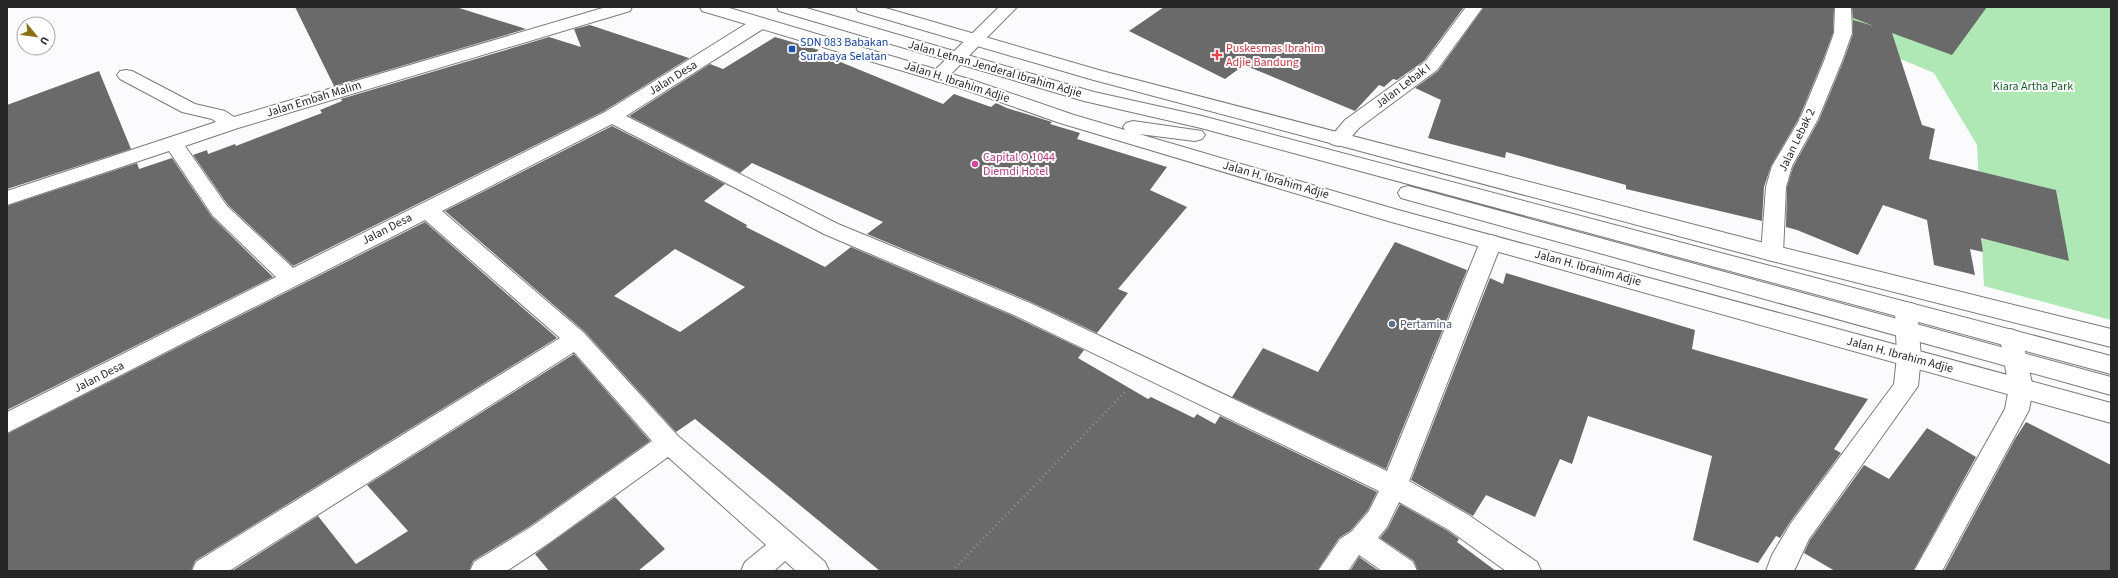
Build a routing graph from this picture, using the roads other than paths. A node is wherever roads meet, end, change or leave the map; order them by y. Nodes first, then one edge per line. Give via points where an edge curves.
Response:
1 (624, 7) edge
2 (708, 7) edge
3 (778, 7) edge
4 (785, 7) edge
5 (814, 7) edge
6 (864, 7) edge
7 (1009, 7) edge
8 (1475, 7) edge
9 (1843, 7) edge
10 (890, 14) junction
11 (760, 23) junction
12 (976, 40) junction
13 (848, 48) junction
14 (957, 58) junction
15 (126, 75) dead end
16 (939, 76) junction
17 (1096, 76) junction
18 (1091, 97) joint
19 (612, 116) junction
20 (1066, 119) junction
21 (231, 124) junction
22 (1198, 128) junction
23 (1338, 140) junction
24 (173, 143) junction
25 (7, 198) edge
26 (426, 209) junction
27 (1491, 242) junction
28 (1772, 253) junction
29 (291, 279) junction
30 (1906, 320) junction
31 (2011, 338) junction
32 (2111, 338) edge
33 (576, 339) junction
34 (1909, 357) junction
35 (2015, 361) junction
36 (2111, 365) edge
37 (2111, 386) edge
38 (2020, 388) junction
39 (2111, 413) edge
40 (7, 423) edge
41 (669, 443) junction
42 (1394, 486) junction
43 (1360, 540) junction
44 (785, 545) junction
45 (206, 571) edge
46 (484, 571) edge
47 (756, 571) edge
48 (815, 571) edge
49 (1332, 571) edge
50 (1403, 571) edge
51 (1527, 571) edge
52 (1780, 571) edge
53 (1928, 571) edge

1 - 21 street, Jalan Embah Malim
2 - 11 street, Jalan H. Ibrahim Adjie
3 - 13 street
4 - 14 street, Jalan Letnan Jenderal Ibrahim Adjie
5 - 10 street
6 - 10 street, Jalan H. Ibrahim Adjie
7 - 12 street
8 - 23 street, Jalan Lebak I via 1431,66 1352,124
9 - 28 street, Jalan Lebak 2 via 1843,33 1833,61 1809,119 1782,166 1776,187
10 - 12 street, Jalan H. Ibrahim Adjie
11 - 13 street, Jalan H. Ibrahim Adjie
11 - 19 street, Jalan Desa
12 - 14 street
12 - 17 street, Jalan H. Ibrahim Adjie
13 - 16 street, Jalan H. Ibrahim Adjie
14 - 16 street
14 - 18 street, Jalan Letnan Jenderal Ibrahim Adjie
15 - 21 street via 189,108 218,115
16 - 20 street, Jalan H. Ibrahim Adjie
17 - 22 street, Jalan H. Ibrahim Adjie
17 - 23 street, Jalan H. Ibrahim Adjie
18 - 22 street, Jalan H. Ibrahim Adjie
19 - 26 street, Jalan Desa
19 - 42 street via 831,229 1022,309
20 - 22 street, Jalan H. Ibrahim Adjie
20 - 27 street, Jalan H. Ibrahim Adjie
21 - 24 street, Jalan Embah Malim
22 - 30 street, Jalan H. Ibrahim Adjie
23 - 28 street, Jalan H. Ibrahim Adjie
24 - 25 street, Jalan Embah Malim
24 - 29 street via 220,211
26 - 29 street, Jalan Desa
26 - 33 street
27 - 34 street, Jalan H. Ibrahim Adjie
27 - 42 street
28 - 32 street, Jalan H. Ibrahim Adjie
29 - 40 street, Jalan Desa
30 - 31 street, Jalan H. Ibrahim Adjie
30 - 34 street
30 - 35 street, Jalan H. Ibrahim Adjie
31 - 35 street
31 - 36 street, Jalan H. Ibrahim Adjie
33 - 41 street
33 - 45 street
34 - 38 street, Jalan H. Ibrahim Adjie
34 - 52 street via 1906,386 1800,531
35 - 37 street, Jalan H. Ibrahim Adjie
35 - 38 street
38 - 39 street, Jalan H. Ibrahim Adjie
38 - 53 street via 2017,410
41 - 44 street
41 - 46 street via 540,535
42 - 43 street via 1378,519
42 - 51 street via 1458,522
43 - 49 street via 1349,546
43 - 50 street
44 - 47 street
44 - 48 street

